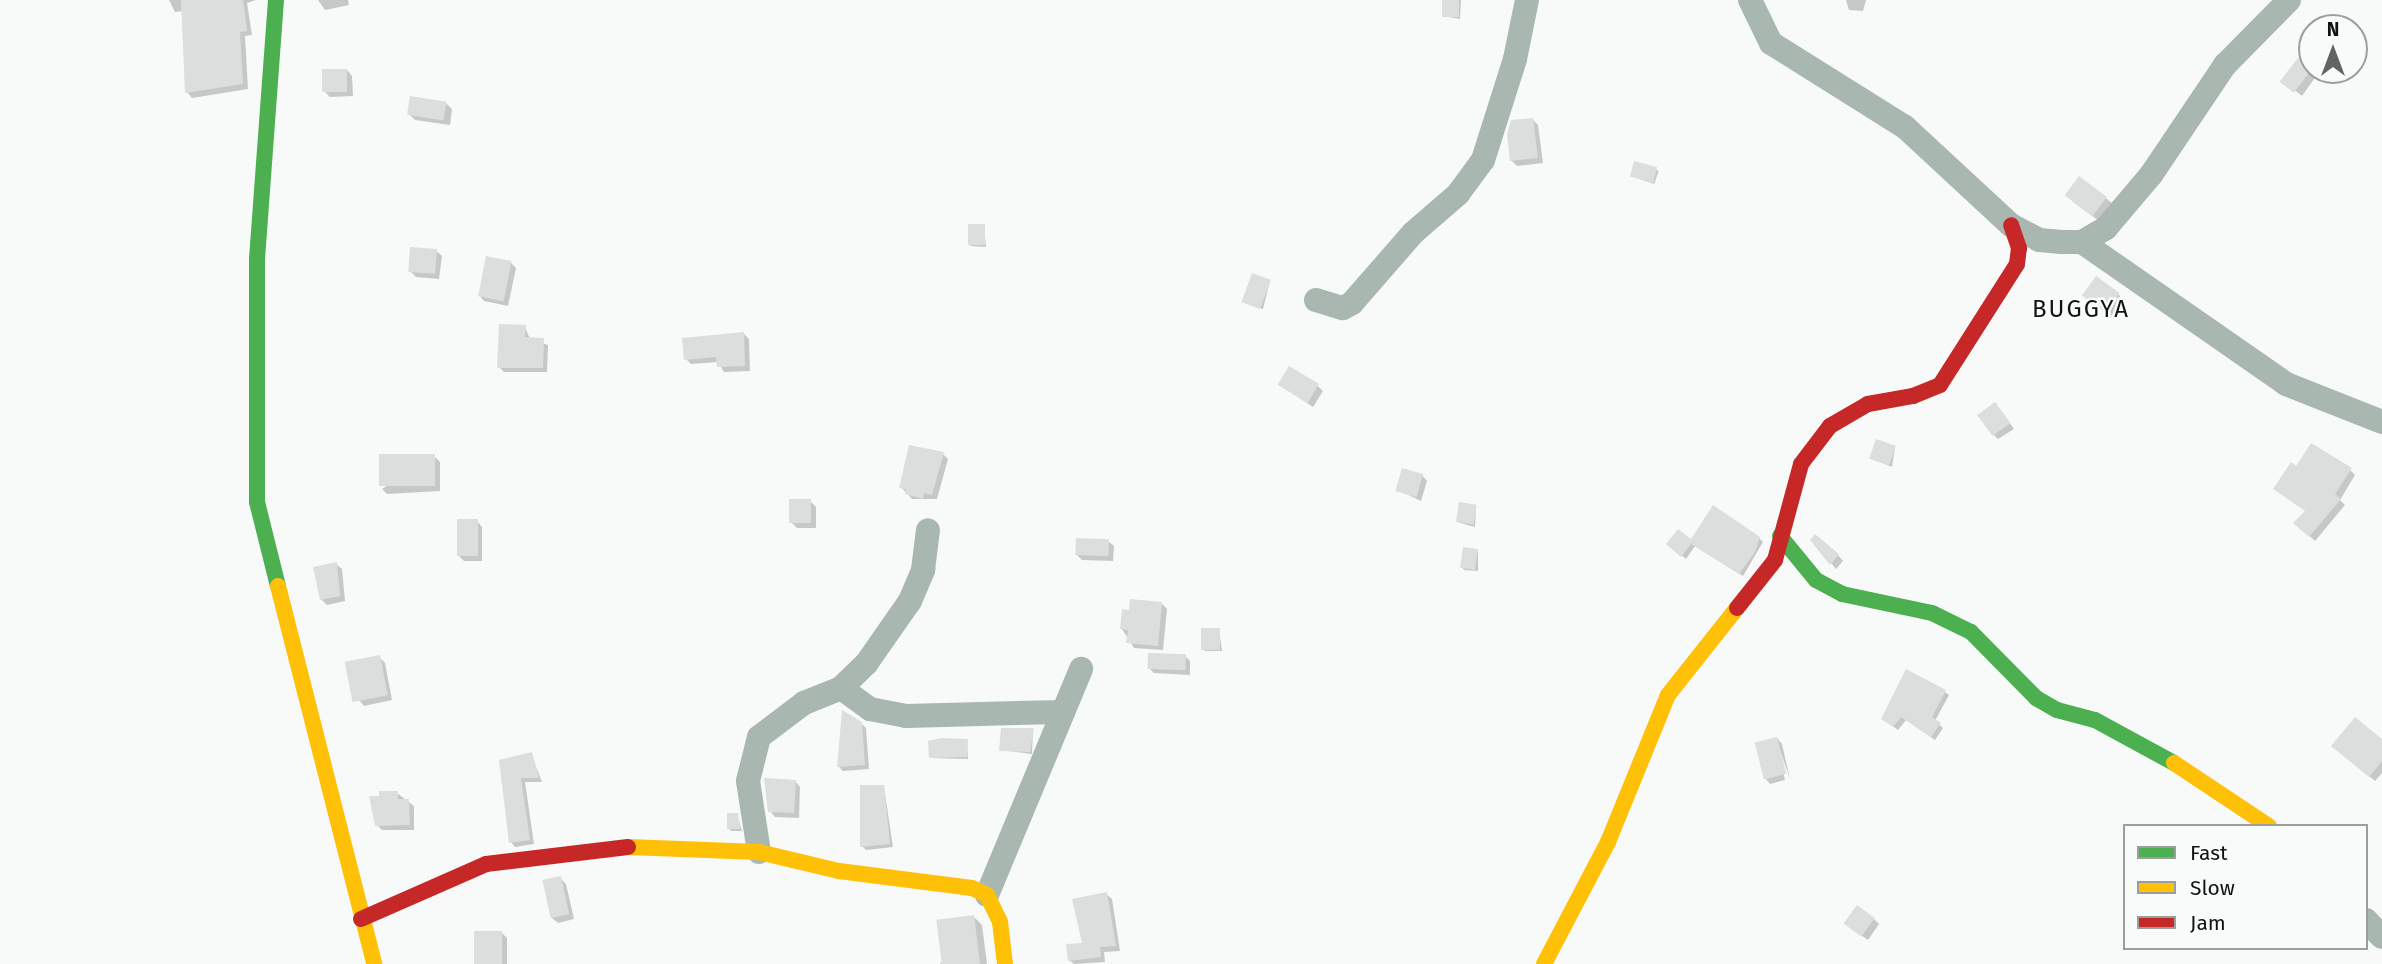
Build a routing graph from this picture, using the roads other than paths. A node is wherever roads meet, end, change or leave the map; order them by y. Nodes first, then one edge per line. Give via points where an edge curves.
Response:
1 (276, 0) edge
2 (1527, 0) edge
3 (1750, 0) edge
4 (2288, 0) edge
5 (2011, 225) junction
6 (2082, 242) junction
7 (1316, 300) dead end
8 (2382, 422) edge
9 (928, 530) dead end
10 (1780, 536) junction
11 (1081, 669) dead end
12 (841, 688) junction
13 (1063, 712) junction
14 (2266, 824) edge
15 (758, 852) junction
16 (987, 895) junction
17 (361, 919) junction
18 (2368, 922) edge
19 (2382, 937) edge
20 (374, 964) edge
21 (1005, 964) edge
22 (1545, 964) edge

1 - 17 street via 257,259 257,502
2 - 7 street via 1515,59 1483,160 1458,194 1413,233 1352,303 1343,308
3 - 5 street via 1771,43 1905,127
4 - 6 street via 2225,65 2142,186 2106,228
5 - 6 street via 2039,240
5 - 10 street via 2019,248 2017,264 1940,385 1913,396 1868,404 1830,426 1801,464
6 - 8 street via 2286,384
9 - 12 street via 922,570 910,601 866,664
10 - 14 street via 1816,580 1842,594 1932,613 1971,632 2036,698 2057,710 2095,720 2209,783
10 - 22 street via 1775,560 1668,695 1608,842
11 - 13 street
12 - 13 street via 870,709 906,716
12 - 15 street via 804,704 759,737 748,781
13 - 16 street
15 - 16 street via 839,871 972,888
15 - 17 street via 639,846 572,850 524,862 486,864
16 - 21 street via 1000,922
17 - 20 street
18 - 19 street

